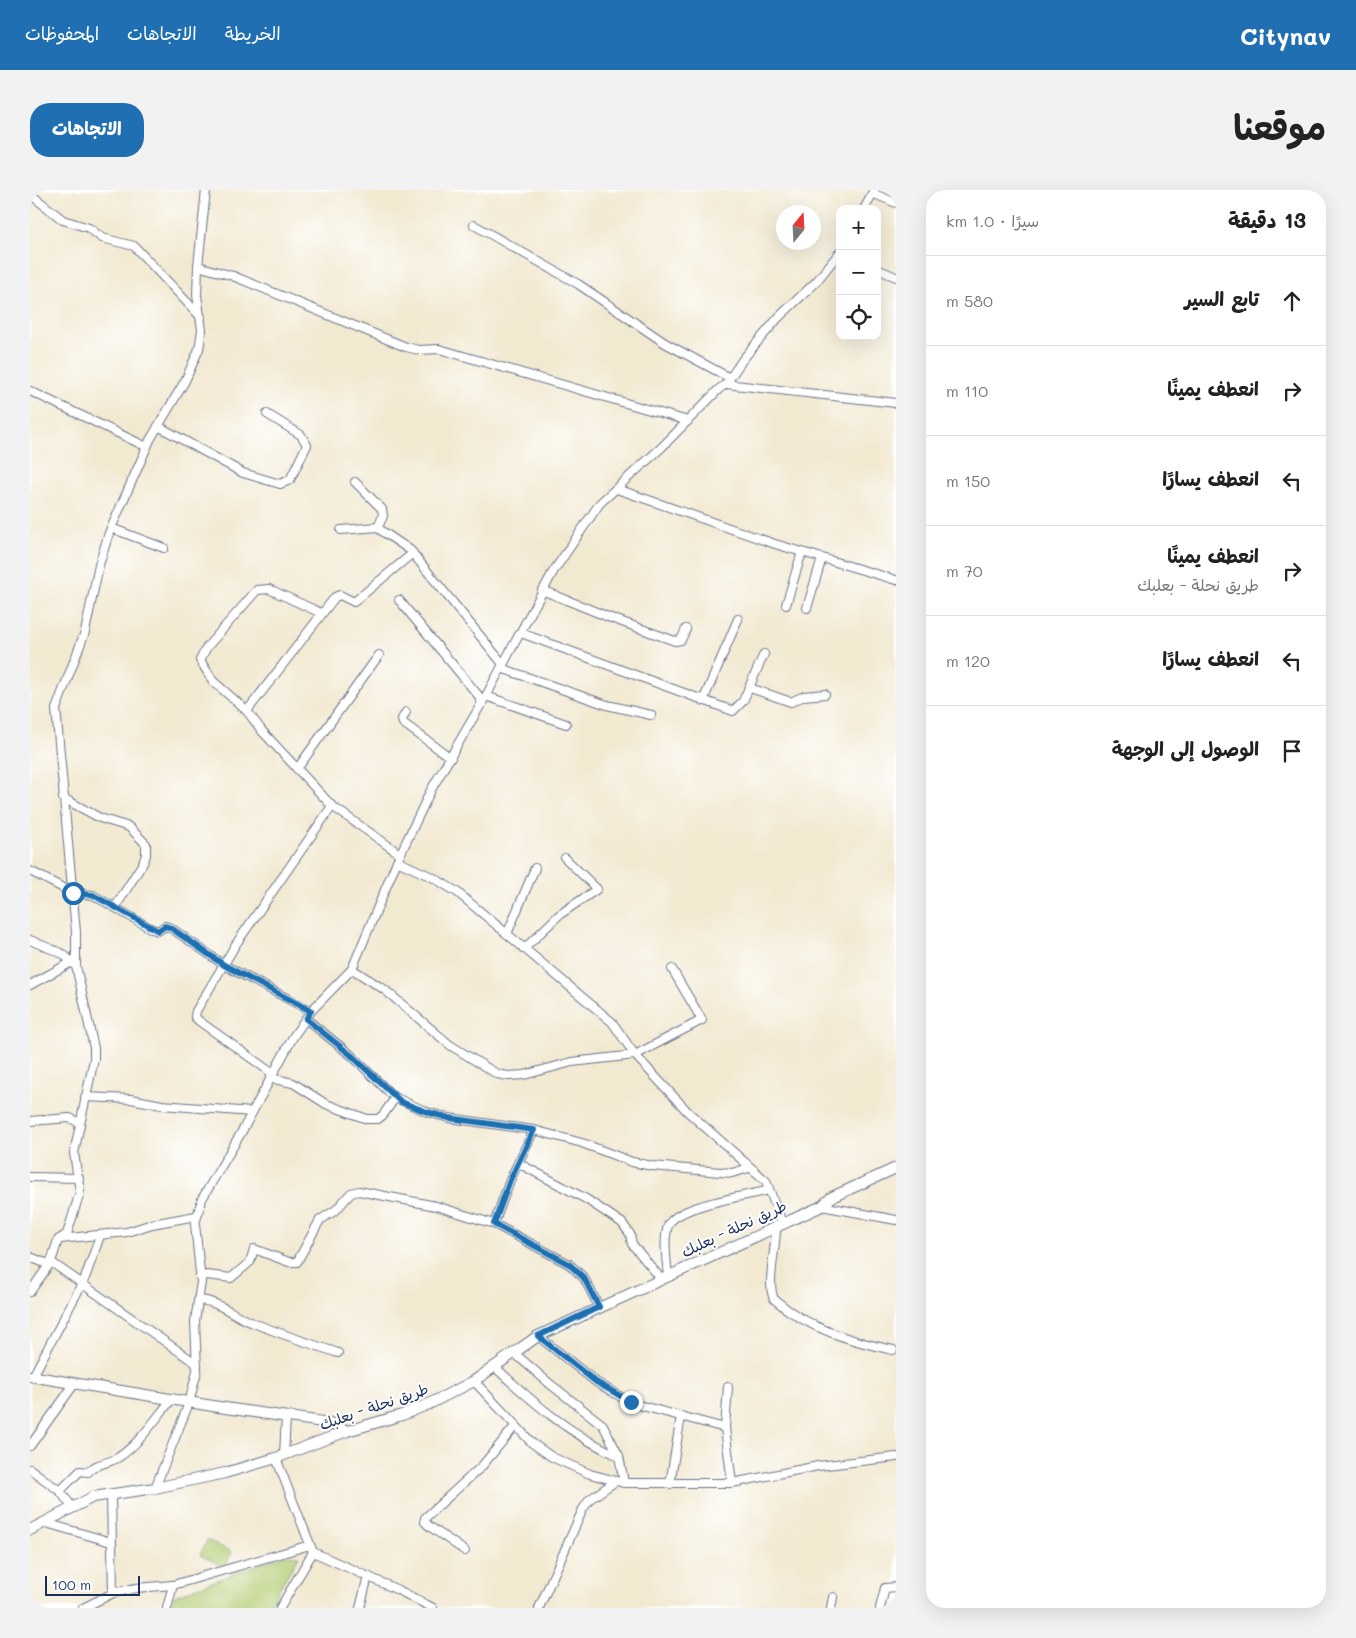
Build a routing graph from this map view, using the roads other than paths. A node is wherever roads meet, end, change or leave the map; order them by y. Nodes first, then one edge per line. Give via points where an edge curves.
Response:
1 (206, 190) edge
2 (873, 192) edge
3 (30, 194) edge
4 (896, 203) edge
5 (866, 205) edge
6 (474, 225) dead end
7 (836, 257) edge
8 (198, 266) junction
9 (881, 270) edge
10 (896, 277) edge
11 (201, 317) junction
12 (728, 381) junction
13 (30, 391) edge
14 (896, 403) edge
15 (267, 414) dead end
16 (688, 421) junction
17 (158, 426) junction
18 (146, 447) junction
19 (355, 482) dead end
20 (617, 489) junction
21 (378, 527) junction
22 (111, 528) junction
23 (341, 530) dead end
24 (164, 548) dead end
25 (802, 552) junction
26 (413, 553) junction
27 (822, 558) junction
28 (896, 580) edge
29 (542, 590) junction
30 (399, 600) dead end
31 (786, 605) dead end
32 (807, 608) dead end
33 (321, 613) junction
34 (738, 619) dead end
35 (686, 628) dead end
36 (521, 633) junction
37 (764, 654) dead end
38 (379, 655) dead end
39 (502, 666) junction
40 (750, 688) junction
41 (825, 694) dead end
42 (486, 696) junction
43 (704, 701) junction
44 (482, 704) junction
45 (247, 711) junction
46 (406, 712) dead end
47 (650, 715) dead end
48 (566, 724) dead end
49 (451, 758) junction
50 (297, 769) junction
51 (63, 798) junction
52 (332, 806) junction
53 (399, 857) junction
54 (565, 858) dead end
55 (535, 868) dead end
56 (30, 871) edge
57 (73, 893) junction
58 (116, 906) junction
59 (507, 934) junction
60 (30, 940) edge
61 (524, 949) junction
62 (73, 964) junction
63 (224, 965) junction
64 (352, 969) junction
65 (672, 969) dead end
66 (30, 985) edge
67 (311, 1011) junction
68 (306, 1019) junction
69 (635, 1055) junction
70 (271, 1075) junction
71 (85, 1097) junction
72 (395, 1098) junction
73 (252, 1112) junction
74 (30, 1121) edge
75 (79, 1123) junction
76 (534, 1130) junction
77 (518, 1163) junction
78 (749, 1168) junction
79 (896, 1168) edge
80 (30, 1177) edge
81 (79, 1178) junction
82 (769, 1190) junction
83 (822, 1206) junction
84 (196, 1216) junction
85 (896, 1220) edge
86 (494, 1224) junction
87 (779, 1224) junction
88 (100, 1236) junction
89 (58, 1240) junction
90 (30, 1257) edge
91 (50, 1262) junction
92 (200, 1277) junction
93 (665, 1278) junction
94 (82, 1284) junction
95 (30, 1292) edge
96 (199, 1300) junction
97 (599, 1307) junction
98 (538, 1336) junction
99 (893, 1350) dead end
100 (513, 1352) junction
101 (338, 1353) dead end
102 (197, 1364) junction
103 (495, 1367) junction
104 (32, 1376) edge
105 (474, 1381) junction
106 (75, 1383) junction
107 (728, 1387) dead end
108 (172, 1399) junction
109 (189, 1402) junction
110 (681, 1416) junction
111 (286, 1417) junction
112 (516, 1425) junction
113 (725, 1428) junction
114 (347, 1431) junction
115 (30, 1446) edge
116 (280, 1456) junction
117 (619, 1456) junction
118 (896, 1457) edge
119 (30, 1469) edge
120 (620, 1482) junction
121 (732, 1483) junction
122 (670, 1484) junction
123 (155, 1488) junction
124 (60, 1491) junction
125 (111, 1495) junction
126 (72, 1507) junction
127 (46, 1523) junction
128 (30, 1530) edge
129 (112, 1542) junction
130 (311, 1549) junction
131 (465, 1551) dead end
132 (368, 1576) junction
133 (173, 1585) junction
134 (896, 1587) edge
135 (113, 1593) junction
136 (832, 1597) dead end
137 (83, 1608) edge
138 (167, 1608) edge
139 (280, 1608) edge
140 (360, 1608) edge
141 (433, 1608) edge
142 (539, 1608) edge
143 (831, 1608) edge
144 (880, 1608) edge

1 - 8 street
2 - 4 street
2 - 5 street
3 - 11 street via 63,220 89,228 102,238 134,246
6 - 12 street via 578,284
7 - 12 street via 816,282 778,318
8 - 11 street via 197,295
8 - 16 street via 233,276 414,350 439,349
9 - 10 street
11 - 17 street via 200,349
12 - 14 street
12 - 16 street
13 - 18 street
15 - 17 street via 301,435 307,445 290,480 280,484 243,473
16 - 20 street
17 - 18 street
18 - 22 street
19 - 21 street via 384,511
20 - 25 street
20 - 29 street via 600,503
21 - 23 street
21 - 26 street
22 - 24 street
22 - 51 street via 99,565 85,632 56,709
25 - 27 street
25 - 31 street
26 - 33 street via 354,602 337,595
26 - 39 street
27 - 28 street
27 - 32 street
29 - 35 street via 675,641 680,640
29 - 36 street
30 - 44 street
33 - 45 street
33 - 45 street via 260,589 207,647 200,660 202,666 213,681
34 - 43 street
36 - 39 street
36 - 43 street
37 - 40 street
38 - 50 street
39 - 42 street
39 - 47 street via 607,705
40 - 41 street via 791,702 804,696
40 - 43 street via 741,706 733,712
42 - 44 street
42 - 48 street
44 - 49 street
45 - 50 street
46 - 49 street via 403,722
49 - 53 street via 431,790
50 - 52 street
51 - 57 street
51 - 58 street via 100,818 129,827 146,844 143,863
52 - 53 street
52 - 63 street
53 - 59 street via 446,884
53 - 64 street
54 - 61 street via 597,889 559,915
55 - 59 street
56 - 57 street
57 - 58 street via 93,895
57 - 62 street
58 - 63 street via 152,929 171,928
59 - 61 street
60 - 62 street via 63,954
61 - 69 street via 612,1022
62 - 66 street
62 - 71 street via 94,1048
63 - 67 street
63 - 70 street via 198,1007 196,1017
64 - 67 street
64 - 69 street via 385,990 450,1045 496,1074 516,1076 572,1062
65 - 69 street via 702,1020
67 - 68 street
68 - 70 street
68 - 72 street via 351,1055
69 - 78 street via 688,1112
70 - 72 street via 293,1083 326,1104 368,1119 378,1119
70 - 73 street
71 - 73 street
71 - 75 street
72 - 76 street via 449,1118
73 - 84 street
74 - 75 street via 70,1118
75 - 81 street via 74,1153
76 - 77 street
76 - 78 street via 652,1166 732,1173
77 - 86 street
77 - 93 street via 622,1222 632,1244
78 - 82 street via 766,1181
79 - 83 street, طريق نحلة - بعلبك via 832,1197
80 - 81 street
81 - 89 street via 80,1192 67,1234
82 - 87 street
82 - 93 street via 724,1200 674,1218 667,1229
83 - 85 street
83 - 87 street, طريق نحلة - بعلبك
84 - 88 street
84 - 92 street
86 - 92 street via 436,1206 355,1191 336,1210 320,1220 297,1262 254,1249 250,1262 231,1278
86 - 97 street via 569,1264 584,1278
87 - 93 street, طريق نحلة - بعلبك
87 - 99 street via 771,1287 774,1299 838,1336
88 - 89 street
88 - 94 street
89 - 91 street
90 - 91 street
91 - 94 street
91 - 95 street
92 - 96 street
93 - 97 street, طريق نحلة - بعلبك
94 - 102 street
94 - 104 street
96 - 101 street via 219,1304 252,1323
96 - 102 street via 195,1320
97 - 98 street, طريق نحلة - بعلبك
98 - 100 street, طريق نحلة - بعلبك
98 - 110 street via 612,1392 649,1409
100 - 103 street, طريق نحلة - بعلبك
100 - 117 street via 603,1425
102 - 109 street
103 - 105 street, طريق نحلة - بعلبك
103 - 117 street via 576,1435
104 - 106 street
105 - 112 street
105 - 114 street, طريق نحلة - بعلبك via 402,1415
106 - 108 street
106 - 115 street
107 - 113 street
108 - 109 street
108 - 124 street via 119,1458 94,1466 88,1472 80,1471
109 - 111 street
109 - 123 street
110 - 113 street
110 - 122 street
111 - 114 street via 330,1423
111 - 116 street
112 - 120 street via 552,1457
112 - 131 street via 482,1466 425,1518 429,1526
113 - 121 street
114 - 116 street, طريق نحلة - بعلبك
116 - 123 street, طريق نحلة - بعلبك via 224,1473
116 - 130 street
117 - 120 street
118 - 121 street via 818,1466
119 - 124 street
120 - 122 street
120 - 142 street via 590,1499 584,1508
121 - 122 street
123 - 125 street, طريق نحلة - بعلبك
124 - 126 street
125 - 126 street, طريق نحلة - بعلبك via 93,1497
125 - 129 street
126 - 127 street, طريق نحلة - بعلبك
127 - 128 street, طريق نحلة - بعلبك
127 - 129 street
129 - 135 street
130 - 132 street
130 - 133 street
130 - 139 street
132 - 140 street
132 - 141 street
133 - 135 street
133 - 138 street
134 - 144 street via 885,1588
135 - 137 street
136 - 143 street

